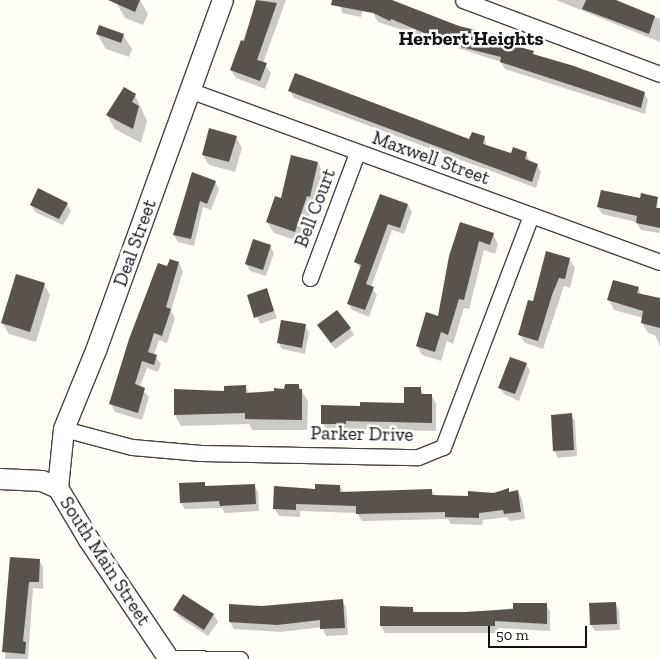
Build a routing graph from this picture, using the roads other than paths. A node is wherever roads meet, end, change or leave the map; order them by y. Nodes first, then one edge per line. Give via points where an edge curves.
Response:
1 (223, 0) edge
2 (463, 0) edge
3 (660, 74) edge
4 (189, 90) junction
5 (358, 153) junction
6 (531, 214) junction
7 (660, 262) edge
8 (310, 278) dead end
9 (64, 429) junction
10 (0, 479) edge
11 (58, 488) junction
12 (168, 658) edge
13 (240, 659) edge

1 - 4 street, Deal Street
2 - 3 street
4 - 5 street, Maxwell Street
4 - 9 street, Deal Street
5 - 6 street, Maxwell Street
5 - 8 street, Bell Court
6 - 7 street, Maxwell Street
6 - 9 street, Parker Drive via 443,447 418,457 201,453 132,447
9 - 11 street, Deal Street
10 - 11 street, South Main Street via 42,481
11 - 12 street, South Main Street
12 - 13 street

